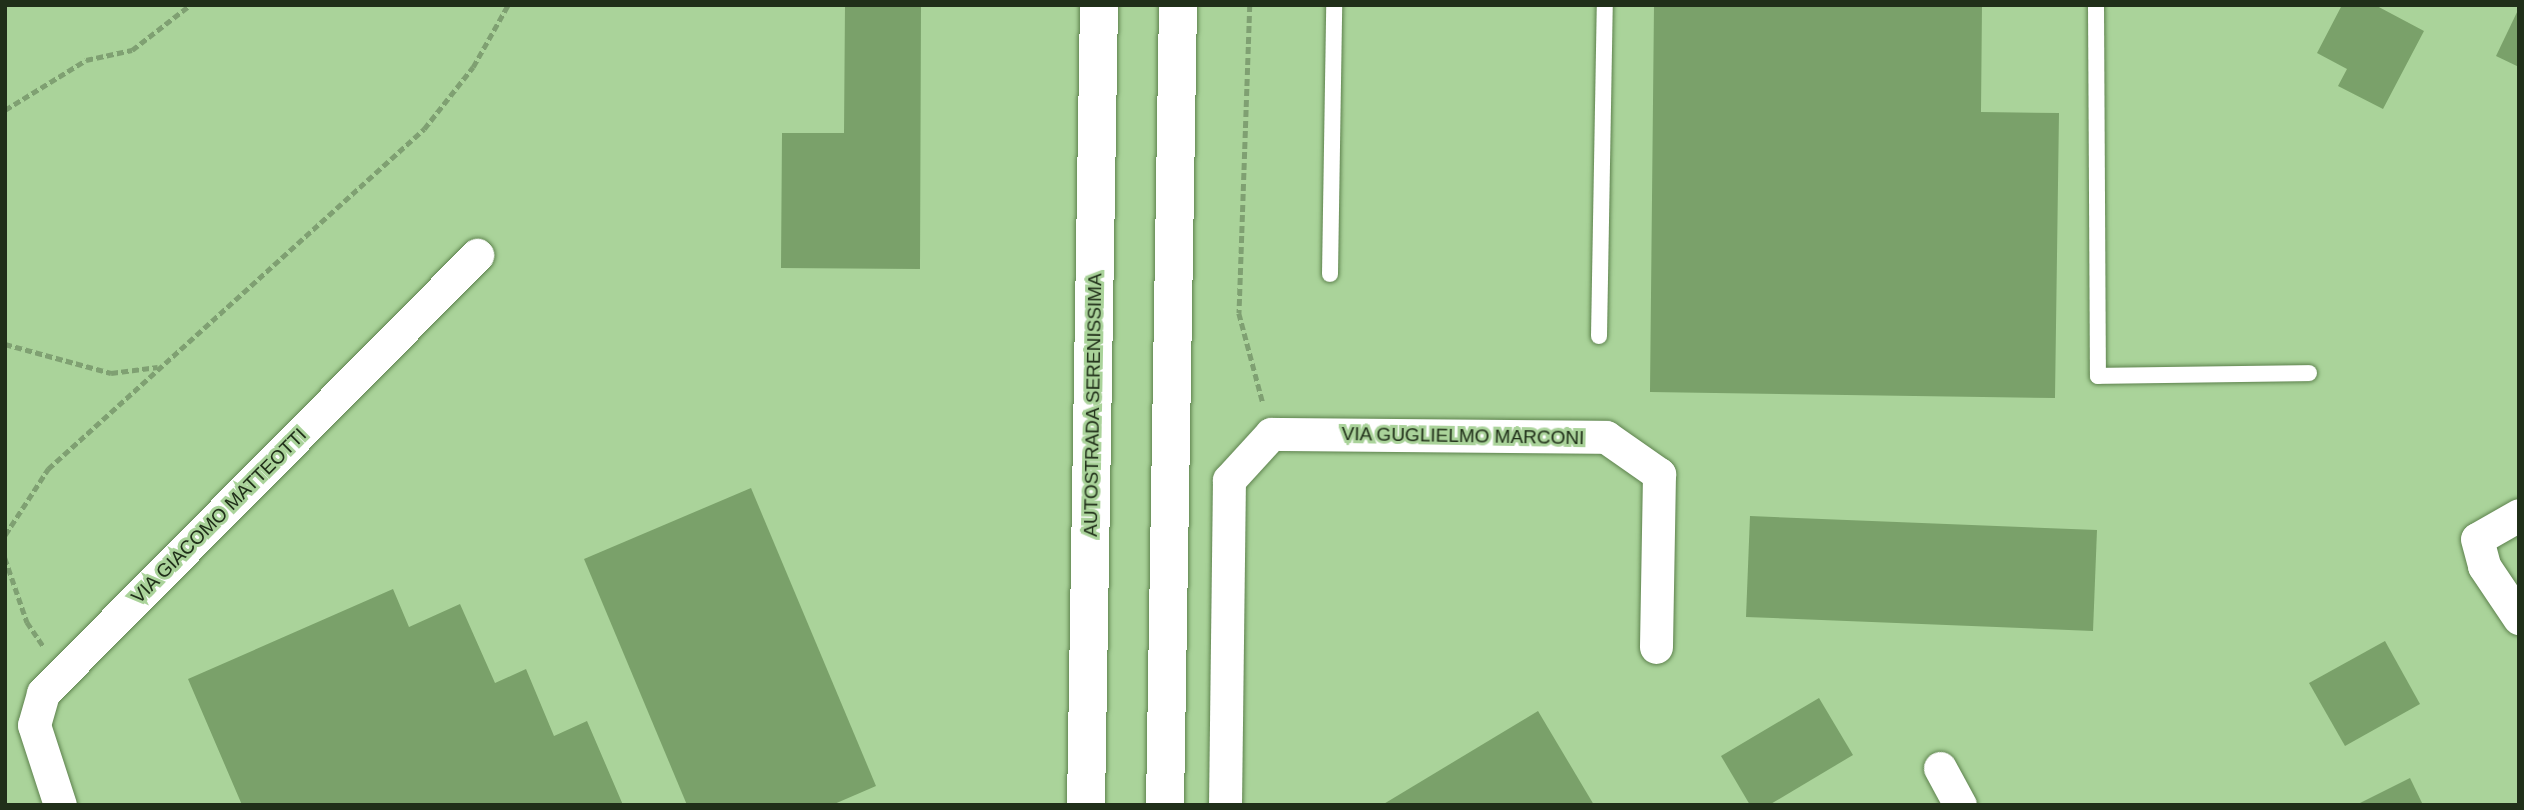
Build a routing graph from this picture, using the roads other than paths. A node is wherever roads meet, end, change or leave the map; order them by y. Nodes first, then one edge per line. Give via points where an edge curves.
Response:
1 (1099, 5) edge
2 (1178, 5) edge
3 (1334, 5) edge
4 (1605, 5) edge
5 (2096, 5) edge
6 (477, 255) dead end
7 (1331, 274) dead end
8 (1599, 336) dead end
9 (2309, 373) dead end
10 (2519, 515) edge
11 (2519, 618) edge
12 (1656, 647) dead end
13 (1940, 768) dead end
14 (60, 805) edge
15 (1086, 805) edge
16 (1165, 805) edge
17 (1226, 805) edge
18 (1960, 805) edge

1 - 15 highway, AUTOSTRADA SERENISSIMA
2 - 16 highway
3 - 7 lane
4 - 8 lane
5 - 9 lane via 2098,376
6 - 14 street, VIA GIACOMO MATTEOTTI via 43,693 34,725
10 - 11 street via 2477,539 2484,566
12 - 17 street, VIA GUGLIELMO MARCONI via 1658,474 1606,437 1271,434 1220,481
13 - 18 street

